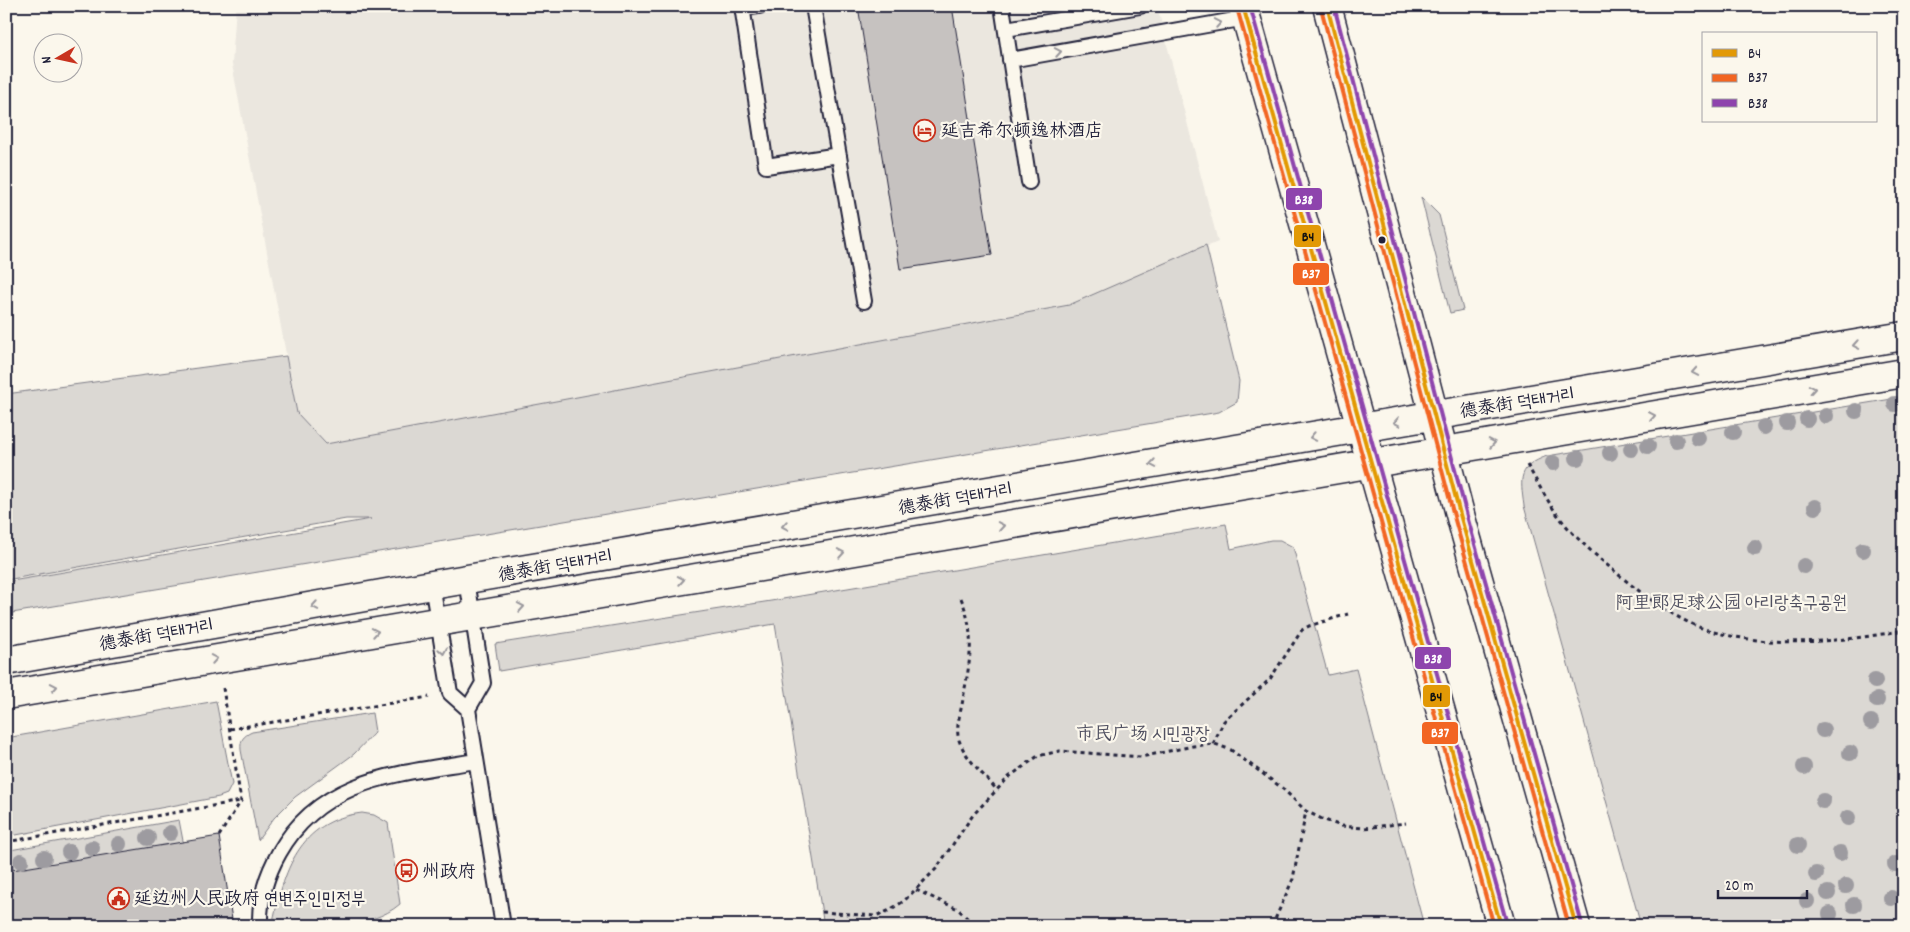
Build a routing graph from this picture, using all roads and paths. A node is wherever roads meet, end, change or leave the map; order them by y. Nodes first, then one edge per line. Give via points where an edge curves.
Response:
1 (759, 6) edge
2 (813, 6) edge
3 (1002, 6) edge
4 (1140, 6) edge
5 (1327, 6) edge
6 (742, 8) edge
7 (1244, 12) edge
8 (1006, 29) junction
9 (1010, 60) junction
10 (839, 155) junction
11 (1029, 182) dead end
12 (864, 301) dead end
13 (1904, 336) edge
14 (1904, 373) edge
15 (1434, 415) junction
16 (1361, 428) junction
17 (1444, 452) junction
18 (1524, 459) dead end
19 (1370, 462) junction
20 (467, 580) junction
21 (432, 585) junction
22 (962, 598) dead end
23 (1348, 614) dead end
24 (472, 615) junction
25 (438, 621) junction
26 (1904, 630) edge
27 (6, 661) edge
28 (223, 687) dead end
29 (450, 693) junction
30 (6, 696) edge
31 (468, 709) junction
32 (230, 729) junction
33 (1213, 744) junction
34 (476, 761) junction
35 (996, 789) junction
36 (241, 801) junction
37 (1306, 811) junction
38 (1406, 823) dead end
39 (218, 836) dead end
40 (6, 842) edge
41 (916, 890) junction
42 (822, 912) dead end
43 (260, 926) edge
44 (503, 926) edge
45 (975, 926) edge
46 (1272, 926) edge
47 (1501, 926) edge
48 (1576, 926) edge

1 - 6 lane
2 - 10 lane
3 - 8 lane
4 - 8 lane
5 - 15 street
6 - 10 lane via 766,166
9 -> 7 lane
7 - 16 street
8 - 9 lane
9 - 11 lane
10 - 12 lane
13 -> 15 street, 德泰街 덕태거리
17 -> 14 street, 德泰街 덕태거리
15 -> 16 street, 德泰街 덕태거리
15 - 17 street
16 - 19 street
16 -> 20 street, 德泰街 덕태거리
17 - 19 street, 德泰街 덕태거리
17 - 48 street
18 - 26 path via 1557,515 1587,548 1659,605 1695,625 1740,637 1775,641 1849,639
24 -> 19 street, 德泰街 덕태거리
19 - 47 street
20 - 21 street, 德泰街 덕태거리
20 - 24 lane
21 - 25 lane
21 -> 27 street, 德泰街 덕태거리
22 - 35 path via 972,640 957,730 964,750
23 - 33 path via 1302,630 1270,679 1224,721
24 - 25 street, 德泰街 덕태거리
24 - 31 lane via 483,683
25 -> 29 lane
30 -> 25 street, 德泰街 덕태거리
28 - 32 path
29 - 31 lane
29 - 32 path
31 - 34 lane
32 - 36 path
33 - 35 path via 1141,757 1071,751 1048,753 1027,764
33 - 37 path via 1231,750 1282,788
34 - 43 lane via 382,777 348,788 316,808 286,842 274,862 264,885
34 - 44 lane
35 - 41 path via 973,815 936,869
36 - 39 path
36 - 40 path
37 - 38 path via 1341,826 1371,828
37 - 46 path via 1293,879
41 - 42 path via 888,911 875,916
41 - 45 path via 958,909

